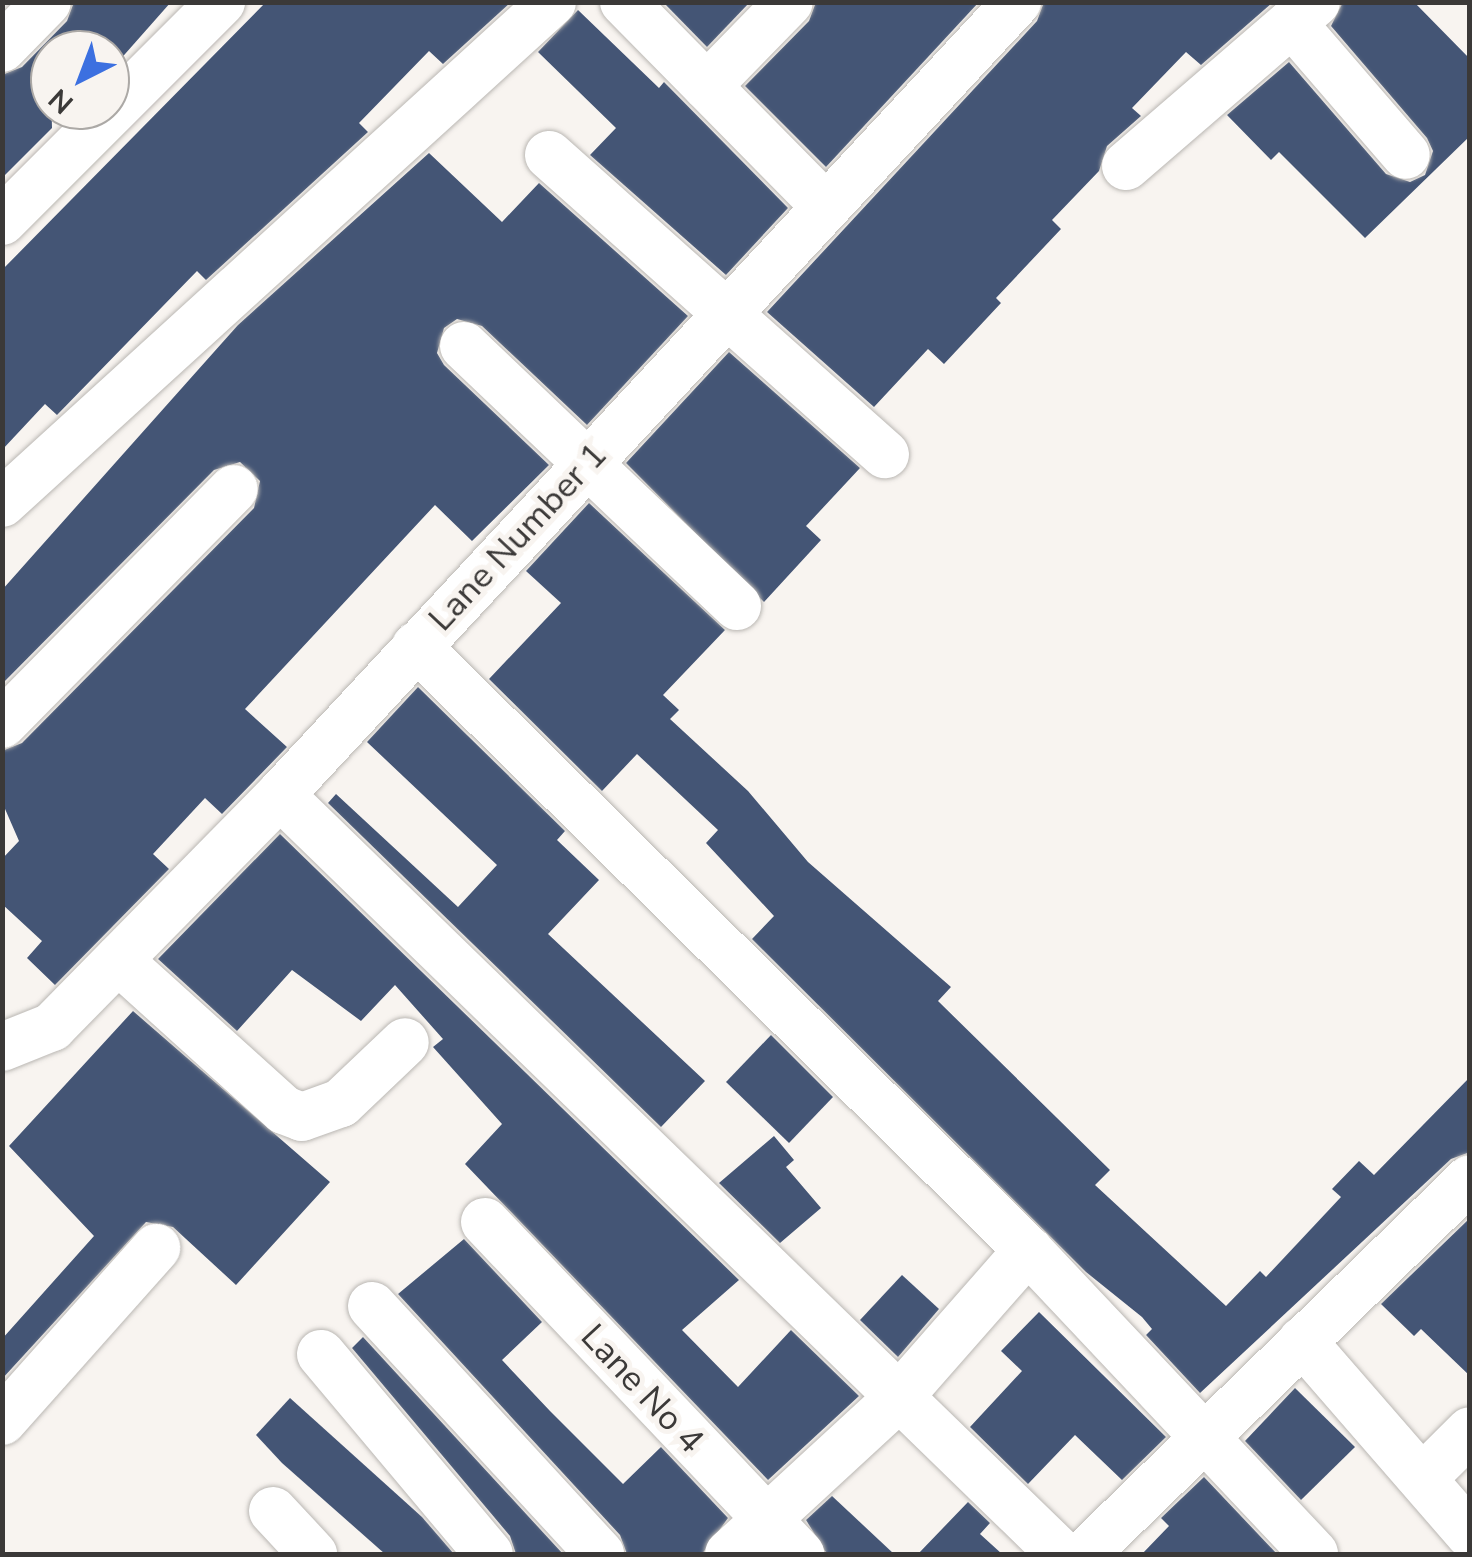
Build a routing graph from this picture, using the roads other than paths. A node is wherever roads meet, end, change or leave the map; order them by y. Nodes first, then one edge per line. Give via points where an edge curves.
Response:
1 (47, 2) edge
2 (221, 2) edge
3 (552, 2) edge
4 (624, 2) edge
5 (789, 2) edge
6 (1017, 2) edge
7 (1304, 13) edge
8 (2, 48) edge
9 (708, 86) junction
10 (548, 155) dead end
11 (1406, 155) dead end
12 (1126, 166) dead end
13 (824, 206) junction
14 (2, 221) edge
15 (725, 312) junction
16 (464, 346) dead end
17 (885, 454) dead end
18 (586, 464) junction
19 (234, 489) dead end
20 (2, 503) edge
21 (737, 606) dead end
22 (416, 646) junction
23 (2, 724) edge
24 (280, 795) junction
25 (118, 960) junction
26 (406, 1042) dead end
27 (2, 1048) edge
28 (1470, 1179) edge
29 (485, 1222) dead end
30 (156, 1248) dead end
31 (1028, 1250) junction
32 (372, 1306) dead end
33 (1302, 1341) junction
34 (321, 1354) dead end
35 (898, 1398) junction
36 (2, 1421) edge
37 (1470, 1432) edge
38 (1200, 1440) junction
39 (1426, 1476) junction
40 (274, 1511) dead end
41 (766, 1520) junction
42 (1470, 1534) edge
43 (314, 1554) edge
44 (489, 1554) edge
45 (600, 1554) edge
46 (730, 1554) edge
47 (800, 1554) edge
48 (1061, 1554) edge
49 (1085, 1554) edge
50 (1314, 1554) edge

1 - 8 street
2 - 14 street
3 - 20 street
4 - 9 street
5 - 9 street
6 - 13 street, Lane Number 1
7 - 11 street
7 - 12 street
9 - 13 street
10 - 15 street
13 - 15 street, Lane Number 1
15 - 17 street
15 - 18 street, Lane Number 1
16 - 18 street
18 - 21 street
18 - 22 street, Lane Number 1
19 - 23 street
22 - 24 street, Lane Number 1
22 - 31 street
24 - 25 street, Lane Number 1
24 - 35 street
25 - 26 street via 284,1110 302,1117 341,1103
25 - 27 street, Lane Number 1 via 52,1027
28 - 33 street
29 - 41 street, Lane No 4
30 - 36 street
31 - 35 street
31 - 38 street
32 - 45 street
33 - 38 street
33 - 39 street
34 - 44 street
35 - 41 street
35 - 48 street
37 - 39 street
38 - 49 street
38 - 50 street
39 - 42 street
40 - 43 street
41 - 46 street
41 - 47 street, Lane No 4

